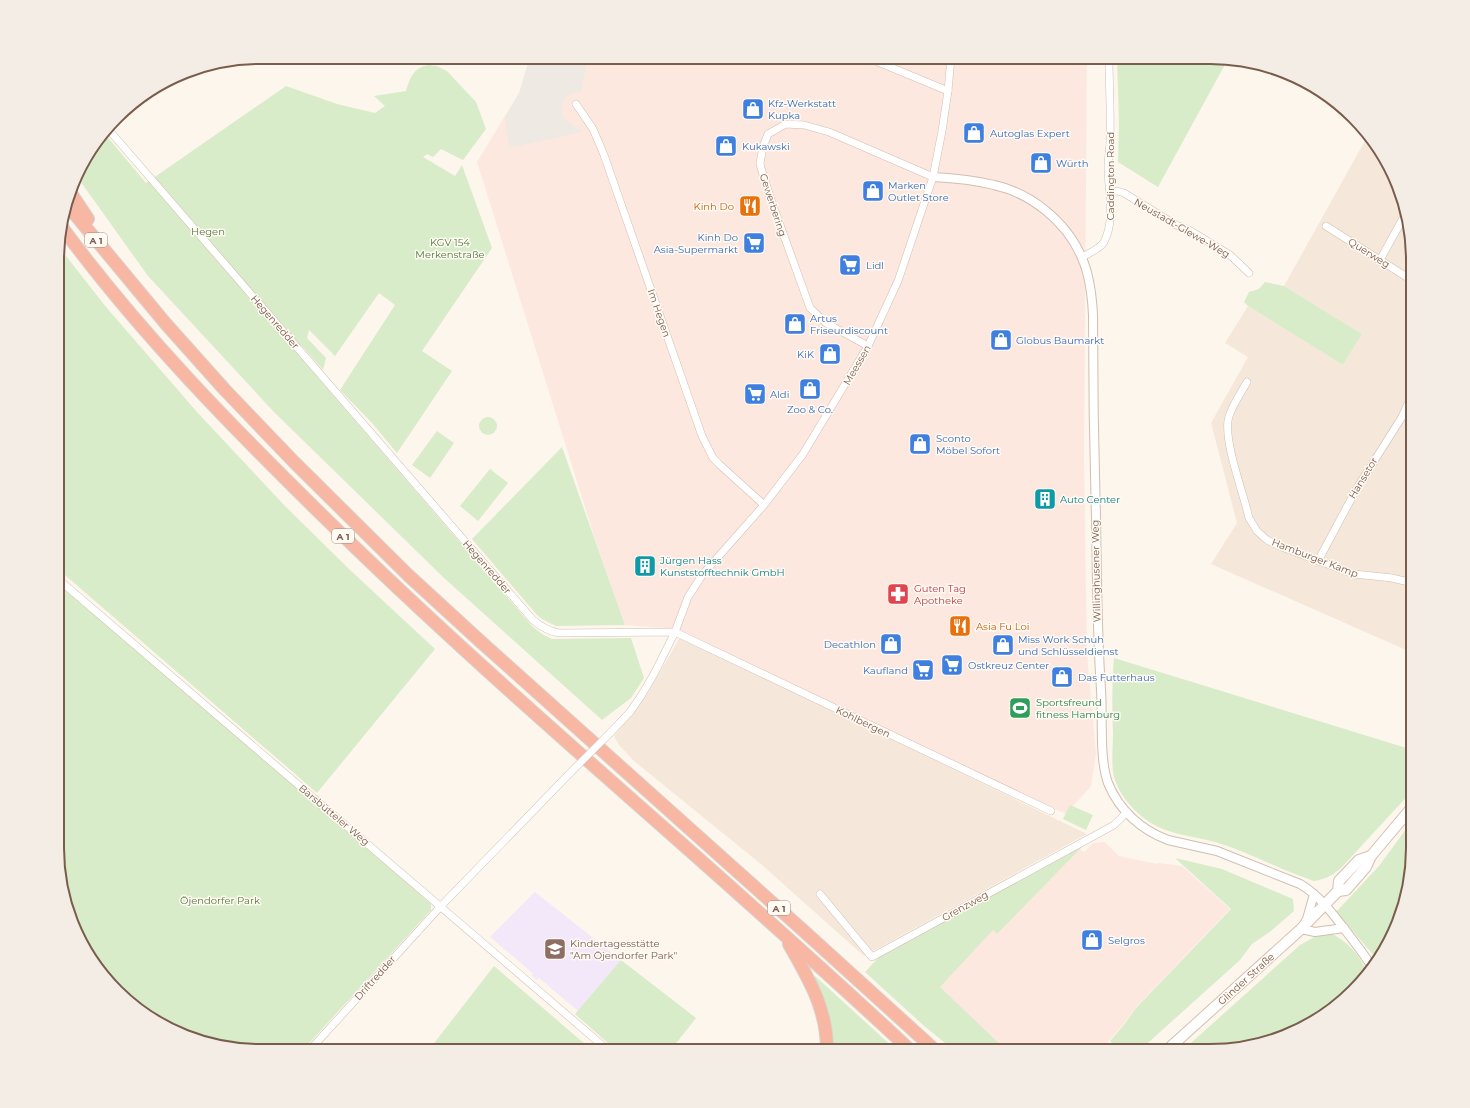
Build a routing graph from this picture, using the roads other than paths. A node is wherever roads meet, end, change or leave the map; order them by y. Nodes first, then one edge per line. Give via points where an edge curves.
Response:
1 (883, 64) edge
2 (950, 64) edge
3 (1109, 64) edge
4 (948, 91) junction
5 (576, 104) dead end
6 (111, 133) edge
7 (933, 177) junction
8 (1110, 192) junction
9 (74, 198) edge
10 (71, 210) edge
11 (1402, 221) edge
12 (1326, 226) dead end
13 (66, 233) edge
14 (1082, 257) junction
15 (1380, 260) junction
16 (1249, 273) dead end
17 (124, 274) junction
18 (1406, 277) edge
19 (868, 346) junction
20 (1247, 382) dead end
21 (1406, 408) edge
22 (764, 505) junction
23 (1318, 560) junction
24 (1406, 581) edge
25 (64, 584) edge
26 (675, 632) junction
27 (1050, 812) dead end
28 (1127, 812) junction
29 (1406, 814) edge
30 (820, 894) dead end
31 (1314, 894) junction
32 (1325, 905) junction
33 (441, 906) junction
34 (1344, 928) junction
35 (1301, 929) junction
36 (785, 936) junction
37 (1369, 962) edge
38 (315, 1044) edge
39 (601, 1044) edge
40 (826, 1044) edge
41 (903, 1044) edge
42 (928, 1044) edge
43 (1174, 1044) edge

1 - 4 street
2 - 4 street, Meessen
3 - 8 street, Caddington Road
4 - 7 street, Meessen
5 - 22 street, Im Hegen via 593,129 604,155 702,436 716,462
6 - 26 street, Hegenredder via 533,620 549,631 559,632
7 - 14 street, Willinghusener Weg via 995,185 1031,200 1057,221 1070,236
7 - 19 street, Meessen via 898,281
7 - 19 street, Gewerbering via 829,132 804,125 786,124 768,134 762,146 761,168 810,308 826,323
8 - 14 street, Caddington Road via 1109,230 1104,243
8 - 16 street, Neustadt-Glewe-Weg via 1124,193 1189,230 1230,255
9 - 17 highway
10 - 17 highway, A 1
11 - 15 street
12 - 15 street, Querweg
13 - 36 highway, A 1 via 142,326 281,476 469,655
14 - 28 street, Willinghusener Weg via 1092,301 1098,638 1103,759 1109,784
15 - 18 street, Querweg
17 - 42 highway, A 1 via 225,390 408,575
19 - 22 street, Meessen via 806,450
20 - 23 street, Hamburger Kamp via 1228,421 1230,443 1249,518 1257,531 1267,540
21 - 23 street, Hansetor via 1357,488
22 - 26 street, Meessen via 703,574 688,597
23 - 24 street, Hamburger Kamp via 1354,574
25 - 33 street, Barsbütteler Weg
26 - 27 street, Kohlbergen
26 - 33 street, bridge via 654,674 630,712
28 - 30 street, Grenzweg via 1114,825 872,957
28 - 31 street, Willinghusener Weg via 1138,824 1161,838 1233,857 1300,884
29 - 32 main road, Glinder Straße via 1370,856 1359,860 1339,881 1338,891
31 - 32 street, Willinghusener Weg
31 - 35 street via 1307,919
32 - 34 street, Willinghusener Weg
32 - 35 main road, Glinder Straße
33 - 38 street, Driftredder
33 - 39 street, Barsbütteler Weg
34 - 35 street via 1315,932
34 - 37 street, Willinghusener Weg
35 - 43 main road, Glinder Straße
36 - 40 highway via 818,998 825,1024
36 - 41 highway, A 1

